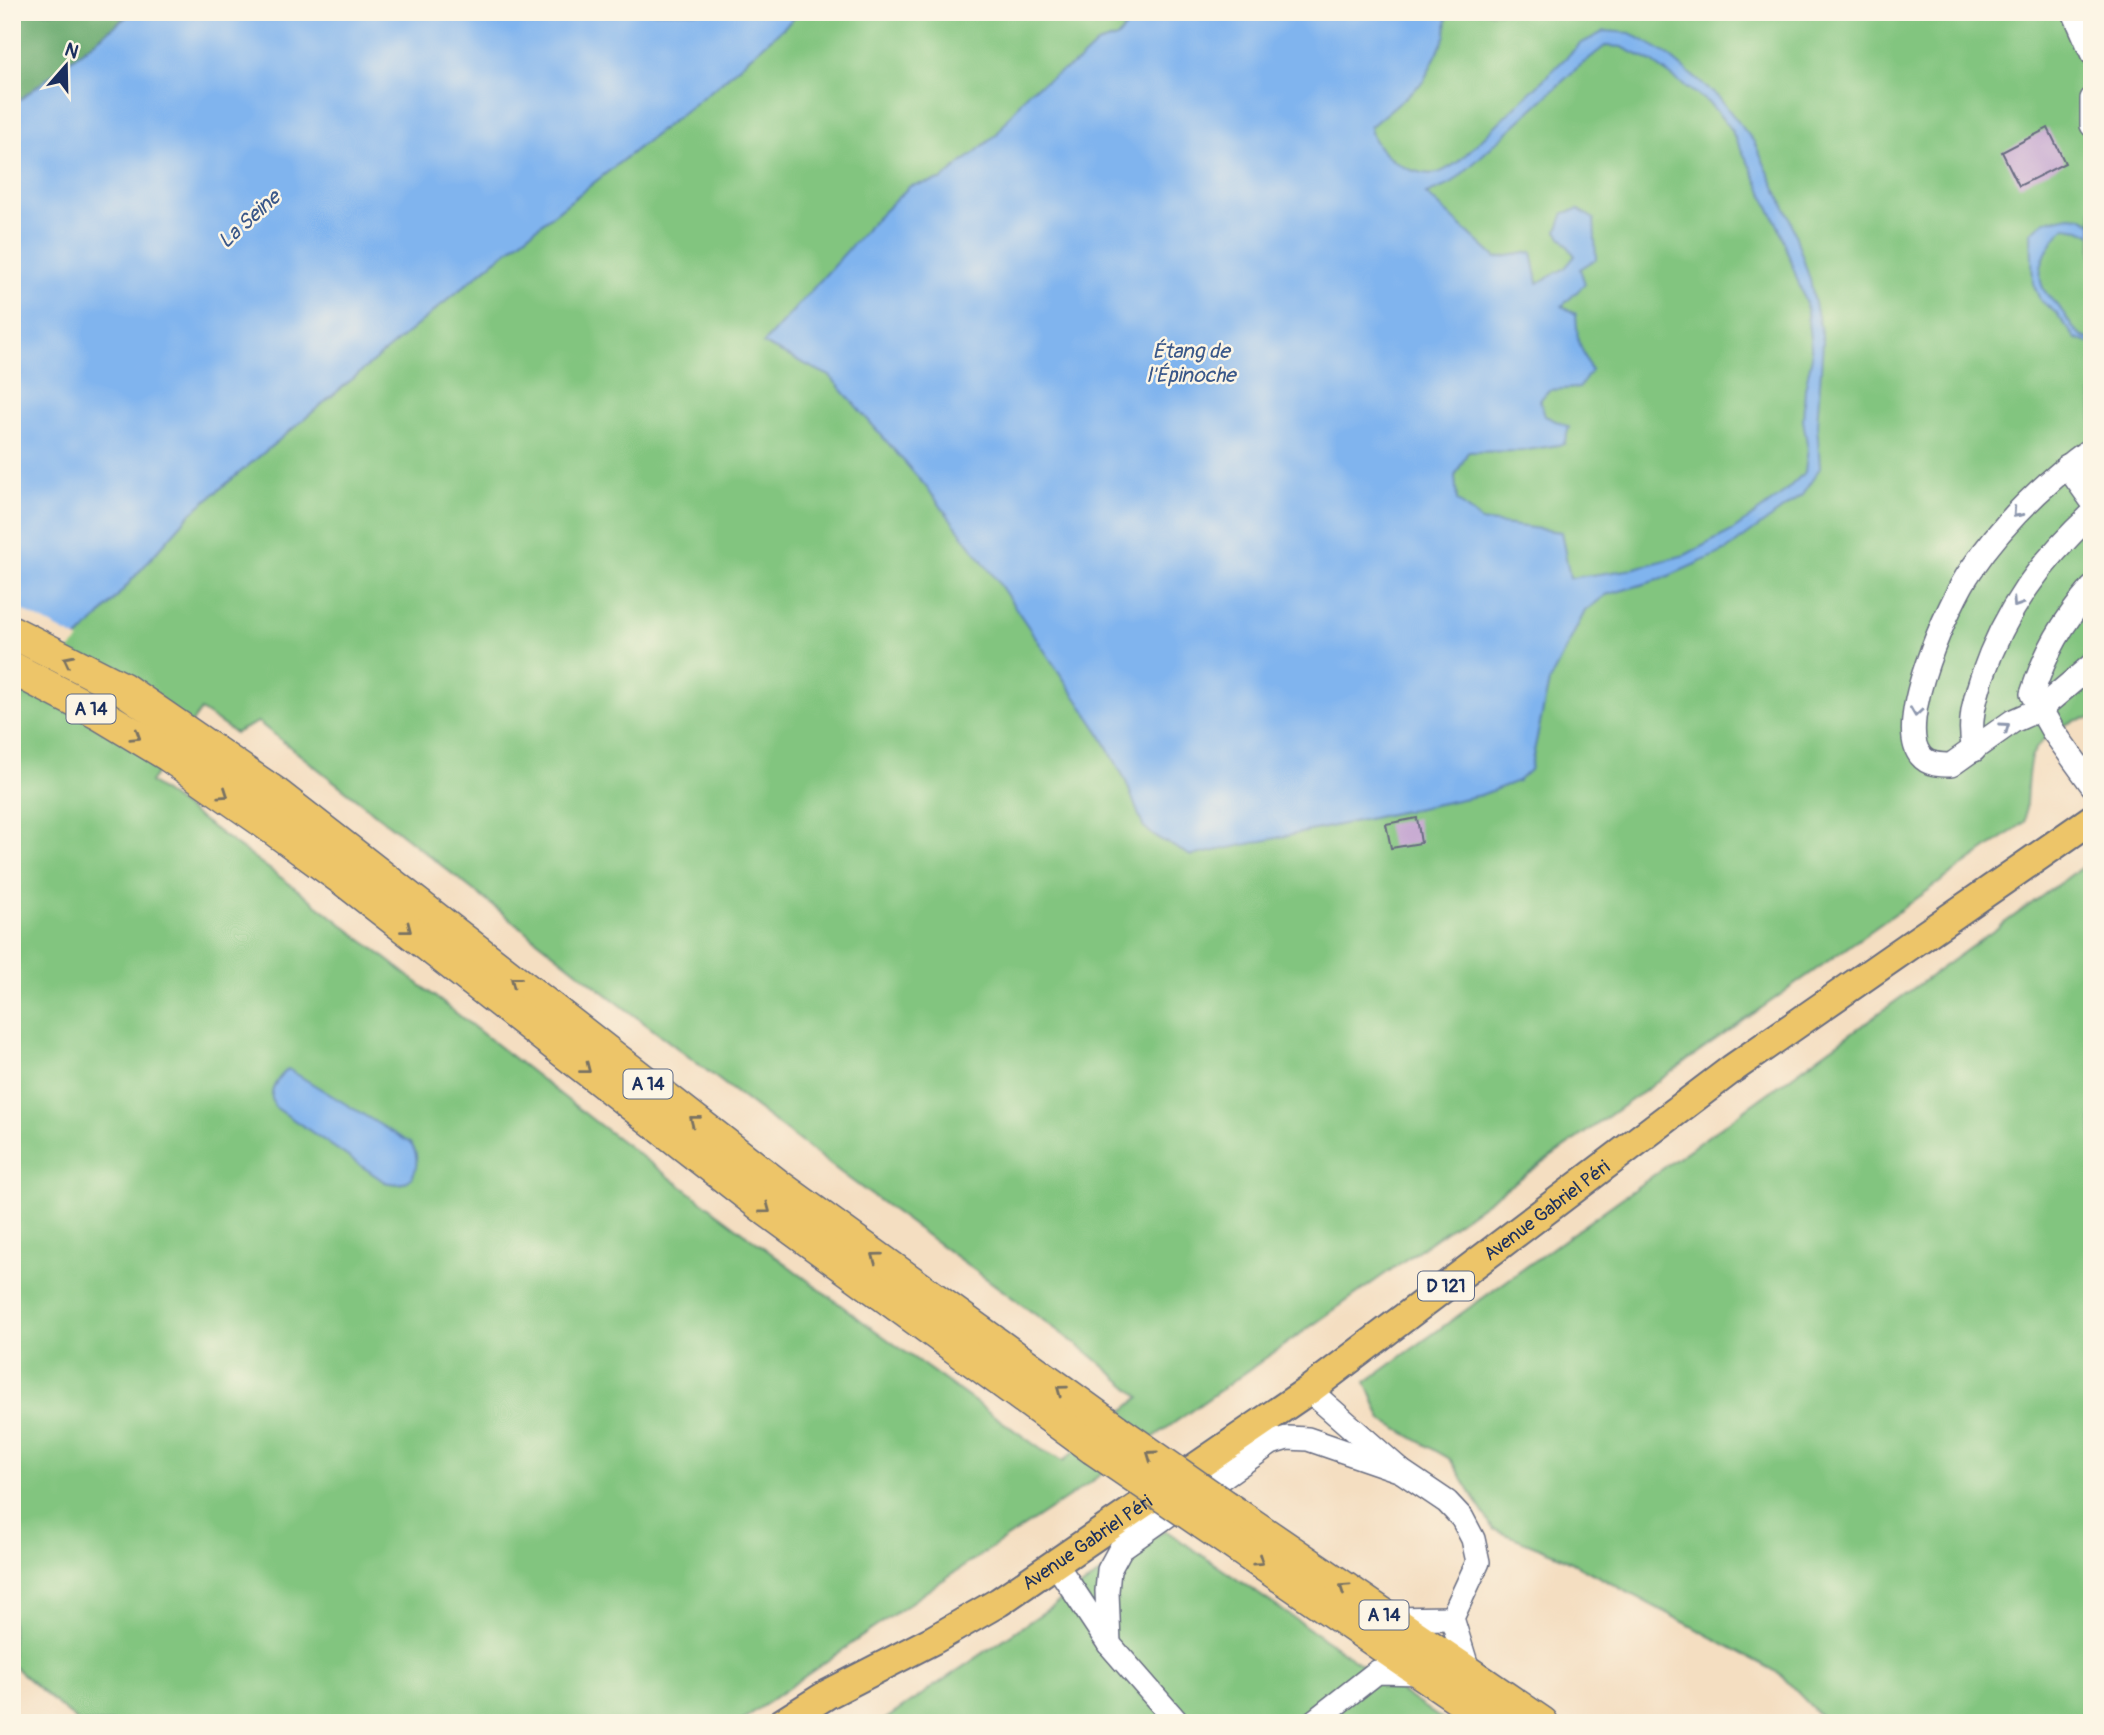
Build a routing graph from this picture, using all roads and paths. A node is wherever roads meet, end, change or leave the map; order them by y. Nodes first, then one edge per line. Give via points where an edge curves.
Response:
1 (2074, 12) edge
2 (2092, 53) edge
3 (2092, 99) edge
4 (2092, 125) edge
5 (2092, 448) edge
6 (2067, 466) junction
7 (2092, 501) edge
8 (2092, 514) edge
9 (2092, 588) edge
10 (12, 632) edge
11 (2092, 665) edge
12 (12, 668) edge
13 (2092, 686) edge
14 (2063, 691) junction
15 (2040, 709) junction
16 (1974, 750) junction
17 (2090, 778) edge
18 (2092, 819) edge
19 (1309, 1390) junction
20 (1105, 1439) junction
21 (1401, 1471) junction
22 (1056, 1564) junction
23 (1452, 1618) junction
24 (1375, 1625) junction
25 (1109, 1644) junction
26 (1377, 1672) junction
27 (1422, 1673) junction
28 (1469, 1673) junction
29 (782, 1723) edge
30 (1178, 1723) edge
31 (1312, 1723) edge
32 (1495, 1723) edge
33 (1542, 1723) edge

1 - 2 lane
3 - 4 lane
5 - 6 lane
6 - 7 lane
6 -> 16 lane via 2027,502 1970,570 1935,639 1921,681 1915,718 1921,757 1951,765
8 -> 16 lane via 2041,568 2001,628 1973,705 1970,733
9 - 15 lane via 2043,659 2032,694
20 -> 10 highway, A 14 via 276,794 122,688
11 - 14 lane
12 -> 20 highway, A 14 via 168,755 344,880 766,1210
13 - 14 lane
14 - 15 lane
16 -> 15 lane via 2013,721
15 - 17 lane
18 - 19 main road, Avenue Gabriel Péri / D 121 via 1732,1069
19 - 21 lane
19 - 22 main road, Avenue Gabriel Péri / D 121
20 - 24 highway, A 14, bridge
21 - 23 lane via 1447,1502 1462,1517 1473,1539 1478,1562
21 - 25 lane via 1308,1438 1271,1443 1121,1548 1109,1570
22 - 25 lane
22 - 29 main road, Avenue Gabriel Péri / D 121 via 999,1602
23 - 24 lane
23 - 28 lane
24 - 26 lane
24 - 27 highway, A 14
24 - 28 highway, A 14
25 - 30 lane
26 - 27 lane
26 - 31 lane
27 - 32 highway, A 14
28 - 33 highway, A 14

